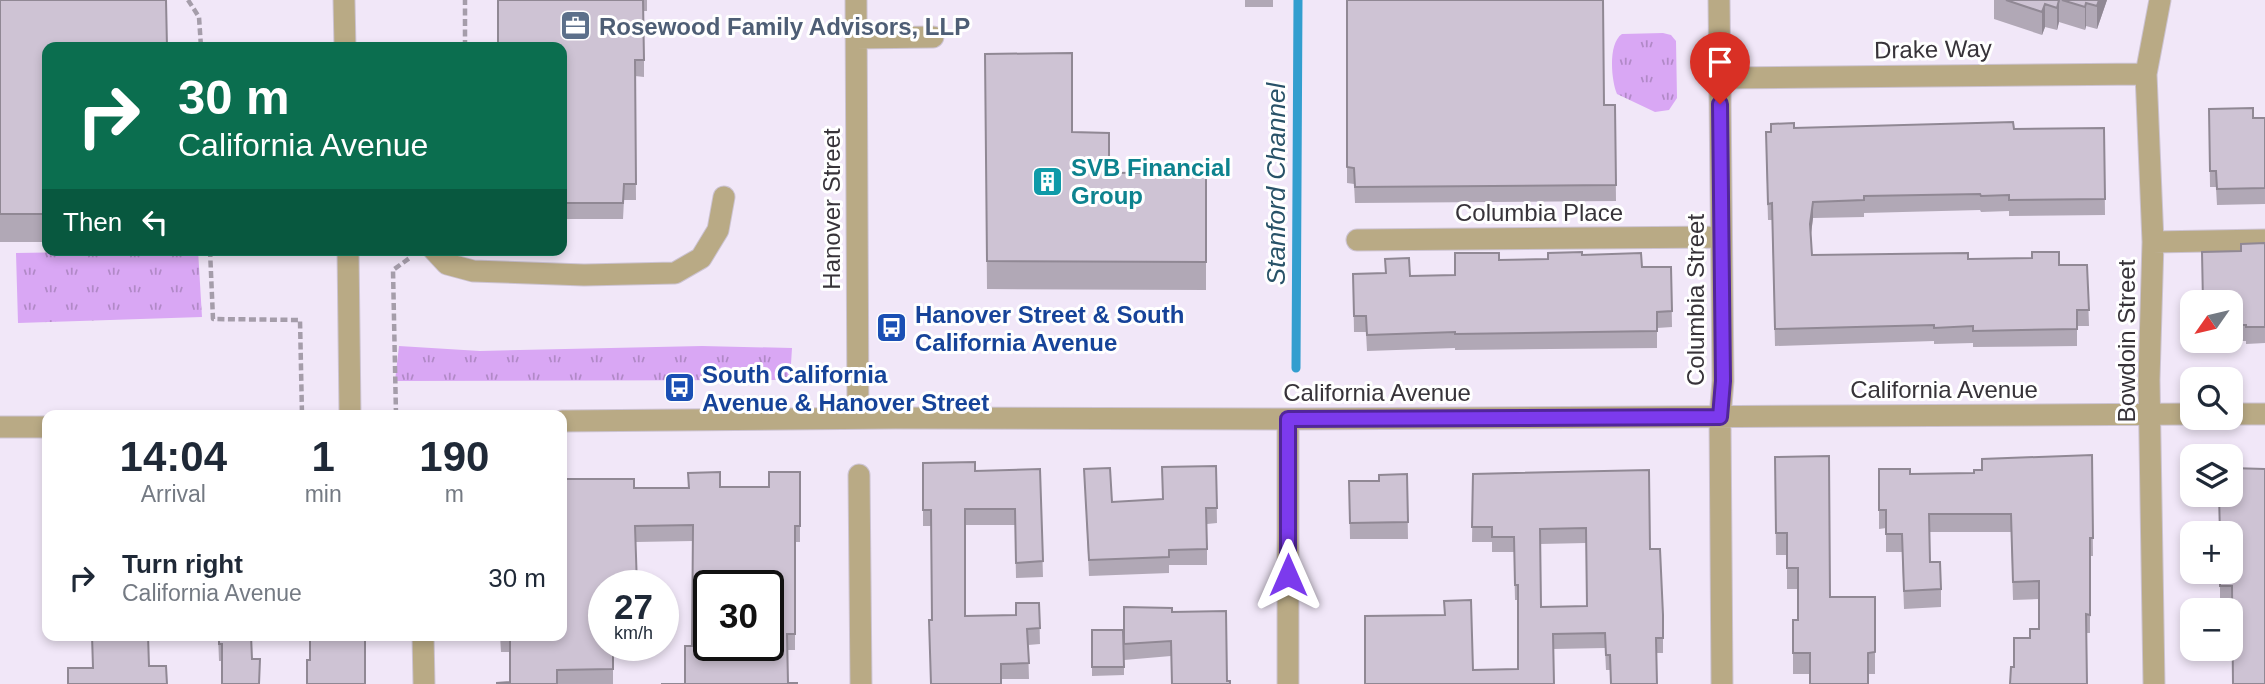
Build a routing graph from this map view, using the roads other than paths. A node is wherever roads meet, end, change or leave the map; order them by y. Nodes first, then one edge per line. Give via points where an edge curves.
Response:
1 (344, 0) edge
2 (856, 0) edge
3 (1719, 0) edge
4 (2160, 0) edge
5 (933, 37) dead end
6 (856, 38) junction
7 (345, 42) edge
8 (2146, 74) junction
9 (1720, 78) junction
10 (724, 197) dead end
11 (1721, 237) junction
12 (1357, 240) dead end
13 (2265, 240) edge
14 (2153, 242) junction
15 (348, 256) edge
16 (439, 256) edge
17 (350, 410) edge
18 (2180, 414) edge
19 (2243, 414) edge
20 (2265, 414) edge
21 (2151, 415) junction
22 (1720, 417) junction
23 (858, 418) junction
24 (1288, 419) junction
25 (567, 421) edge
26 (0, 427) edge
27 (42, 427) edge
28 (859, 475) dead end
29 (423, 641) edge
30 (424, 684) edge
31 (861, 684) edge
32 (1288, 684) edge
33 (1722, 684) edge
34 (2154, 684) edge

1 - 7 street
2 - 6 street, Hanover Street
3 - 9 street, Columbia Street
4 - 8 street, Bowdoin Street
5 - 6 street
6 - 23 street, Hanover Street
8 - 9 street, Drake Way
8 - 14 street, Bowdoin Street
9 - 11 street, Columbia Street
10 - 16 street via 718,230 701,258 675,273 473,271 447,264
11 - 12 street, Columbia Place
11 - 22 street, Columbia Street
13 - 14 street
14 - 21 street, Bowdoin Street
15 - 17 street
18 - 21 street, California Avenue
19 - 20 street
21 - 22 street, California Avenue
21 - 34 street, Bowdoin Street
22 - 24 street, California Avenue
22 - 33 street, Columbia Street
23 - 24 street, California Avenue
23 - 25 street, California Avenue
24 - 32 street
26 - 27 street
28 - 31 street
29 - 30 street

